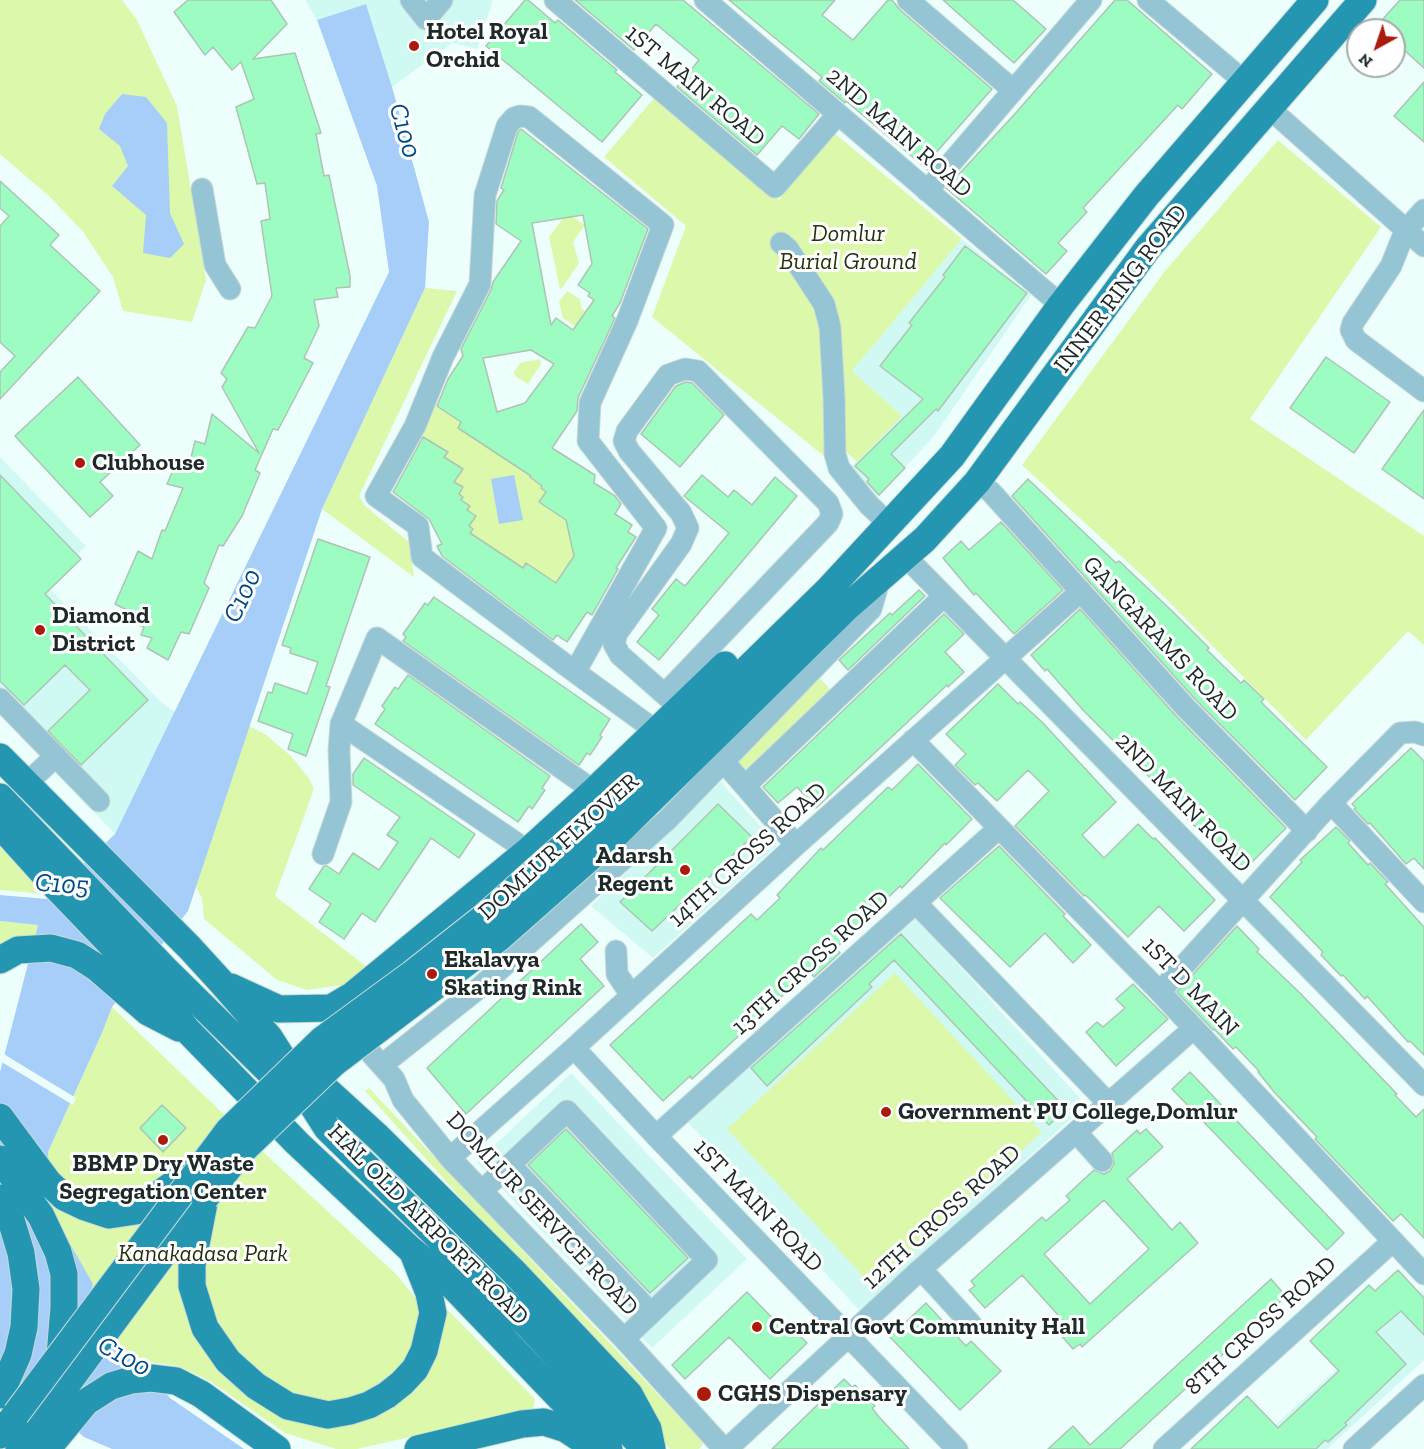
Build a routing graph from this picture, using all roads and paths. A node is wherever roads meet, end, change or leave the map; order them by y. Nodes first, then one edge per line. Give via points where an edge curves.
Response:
1 (411, 0) edge
2 (442, 0) edge
3 (555, 0) edge
4 (705, 0) edge
5 (908, 0) edge
6 (1090, 0) edge
7 (1148, 0) edge
8 (1316, 0) edge
9 (1363, 0) edge
10 (1245, 82) junction
11 (1013, 90) junction
12 (1269, 108) junction
13 (838, 114) junction
14 (202, 189) dead end
15 (927, 191) junction
16 (1424, 210) edge
17 (1405, 231) junction
18 (781, 243) dead end
19 (1424, 246) edge
20 (230, 288) dead end
21 (1061, 305) junction
22 (1424, 391) edge
23 (977, 482) junction
24 (890, 525) junction
25 (862, 556) junction
26 (906, 557) junction
27 (880, 578) junction
28 (1081, 591) junction
29 (944, 596) junction
30 (1006, 659) junction
31 (575, 672) junction
32 (0, 699) edge
33 (673, 701) junction
34 (342, 724) junction
35 (656, 731) junction
36 (1424, 735) edge
37 (914, 740) junction
38 (56, 756) junction
39 (0, 757) edge
40 (724, 762) junction
41 (27, 783) junction
42 (745, 786) junction
43 (594, 791) junction
44 (0, 797) edge
45 (99, 801) dead end
46 (1331, 803) junction
47 (0, 825) edge
48 (999, 828) junction
49 (1307, 831) junction
50 (796, 845) junction
51 (528, 851) junction
52 (323, 854) dead end
53 (1244, 901) junction
54 (1424, 902) edge
55 (916, 903) junction
56 (616, 951) dead end
57 (0, 960) edge
58 (148, 983) junction
59 (222, 983) junction
60 (1160, 992) junction
61 (630, 995) junction
62 (331, 1008) junction
63 (1194, 1028) junction
64 (268, 1037) junction
65 (574, 1048) junction
66 (382, 1065) junction
67 (1424, 1085) edge
68 (1108, 1103) junction
69 (0, 1117) edge
70 (327, 1128) junction
71 (1076, 1132) junction
72 (656, 1136) junction
73 (212, 1153) junction
74 (450, 1158) junction
75 (0, 1159) edge
76 (1102, 1161) dead end
77 (510, 1165) junction
78 (482, 1191) junction
79 (0, 1198) edge
80 (205, 1198) junction
81 (1393, 1241) junction
82 (411, 1250) junction
83 (921, 1269) junction
84 (1424, 1274) edge
85 (651, 1313) junction
86 (971, 1324) dead end
87 (848, 1336) junction
88 (624, 1339) junction
89 (60, 1356) junction
90 (1424, 1385) edge
91 (27, 1421) edge
92 (0, 1436) edge
93 (278, 1449) edge
94 (418, 1449) edge
95 (597, 1449) edge
96 (609, 1449) edge
97 (645, 1449) edge
98 (652, 1449) edge
99 (725, 1449) edge
100 (957, 1449) edge
101 (1164, 1449) edge
102 (1354, 1449) edge

1 - 2 street via 426,20
3 - 13 street, 1ST MAIN ROAD via 775,187
4 - 13 street, 2ND MAIN ROAD
5 - 11 street
6 - 11 street
7 - 10 street
8 - 10 main road, INNER RING ROAD
9 - 12 main road, INNER RING ROAD
10 - 21 main road, INNER RING ROAD via 1146,196
11 - 15 street
12 - 17 street
12 - 23 main road, INNER RING ROAD via 1148,248
13 - 15 street, 2ND MAIN ROAD
14 - 20 street via 215,265
15 - 21 street, 2ND MAIN ROAD
16 - 17 street
17 - 19 street
17 - 22 street via 1391,266 1351,330 1356,340
18 - 24 street via 789,249 824,304 830,327 835,454 839,468
21 - 24 main road, INNER RING ROAD via 952,456
23 - 26 main road, INNER RING ROAD
23 - 28 street, GANGARAMS ROAD via 991,492
24 - 25 main road, INNER RING ROAD
25 - 33 main road via 822,571
25 - 73 main road, DOMLUR FLYOVER, bridge via 594,819 483,918 322,1040 228,1131
26 - 27 main road, INNER RING ROAD
26 - 29 street, 2ND MAIN ROAD
27 - 40 street via 872,609
27 - 80 main road, DOMLUR FLYOVER, bridge via 612,838 500,937 333,1063 242,1151
28 - 30 street, 14TH CROSS ROAD
28 - 49 street, GANGARAMS ROAD via 1186,708
29 - 30 street, 2ND MAIN ROAD
29 - 42 street
30 - 37 street, 14TH CROSS ROAD
30 - 53 street, 2ND MAIN ROAD
31 - 31 street via 656,528 588,441 590,403 627,321 663,225 529,117 520,116 507,126 485,195 480,284 443,357 415,426 376,496 418,526 422,557
31 - 35 street
32 - 38 street
33 - 33 street via 620,655 614,644 688,528 681,513 624,441 627,431 668,375 685,369 698,371 828,503 832,514
33 - 35 main road
34 - 43 street via 377,638
34 - 51 street
34 - 52 street via 341,802
35 - 43 main road
36 - 46 street via 1400,733
37 - 48 street, 1ST D MAIN
37 - 50 street, 14TH CROSS ROAD
38 - 41 street
38 - 45 street
39 - 41 main road, HAL OLD AIRPORT ROAD
40 - 42 street
40 - 66 street via 667,820 487,980
41 - 59 main road, HAL OLD AIRPORT ROAD via 99,845
42 - 50 street
43 - 51 main road
44 - 58 main road
46 - 49 street
46 - 54 street
47 - 58 main road, HAL OLD AIRPORT ROAD
48 - 55 street, 13TH CROSS ROAD
48 - 60 street, 1ST D MAIN
49 - 53 street
50 - 61 street, 14TH CROSS ROAD
51 - 62 main road
53 - 60 street
53 - 67 street, 2ND MAIN ROAD
55 - 68 street
55 - 72 street, 13TH CROSS ROAD
56 - 61 street via 617,974
57 - 58 main road via 18,950 51,948
58 - 70 main road
58 - 82 main road, HAL OLD AIRPORT ROAD via 189,1032 297,1143
59 - 62 main road via 279,1009
59 - 64 main road, HAL OLD AIRPORT ROAD
60 - 63 street, 1ST D MAIN
61 - 65 street, 14TH CROSS ROAD
62 - 66 street, DOMLUR SERVICE ROAD
63 - 68 street, 12TH CROSS ROAD
63 - 81 street, 1ST D MAIN
64 - 70 main road, HAL OLD AIRPORT ROAD
64 - 98 main road via 378,1137 629,1394 648,1429
65 - 72 street, 1ST MAIN ROAD
65 - 74 street, 14TH CROSS ROAD
66 - 74 street, DOMLUR SERVICE ROAD via 394,1079 403,1101
68 - 71 street, 12TH CROSS ROAD
69 - 73 main road, bridge via 48,1182 64,1197 109,1215 136,1211
70 - 97 main road, HAL OLD AIRPORT ROAD via 527,1324
71 - 76 street
71 - 83 street, 12TH CROSS ROAD
72 - 87 street, 1ST MAIN ROAD
73 - 89 main road, DOMLUR FLYOVER, bridge
74 - 78 street, DOMLUR SERVICE ROAD
75 - 89 main road via 41,1216 58,1252 64,1274
77 - 78 street
77 - 85 street
77 - 85 street via 567,1111 707,1260
78 - 88 street, DOMLUR SERVICE ROAD
79 - 91 main road via 18,1242 26,1289 18,1354
80 - 82 main road via 192,1265 192,1286 205,1328 228,1361 256,1386 288,1406 328,1415 369,1405 387,1395 415,1369 424,1351 433,1313
80 - 91 main road, DOMLUR FLYOVER
81 - 84 street, 1ST D MAIN
81 - 101 street, 8TH CROSS ROAD
82 - 96 main road, HAL OLD AIRPORT ROAD via 446,1279
83 - 86 street
83 - 87 street, 12TH CROSS ROAD
85 - 88 street
87 - 99 street, 12TH CROSS ROAD
87 - 100 street, 1ST MAIN ROAD
88 - 99 street, DOMLUR SERVICE ROAD
89 - 91 main road, DOMLUR FLYOVER, bridge
90 - 102 street
91 - 92 main road, DOMLUR FLYOVER
91 - 93 main road via 86,1402 111,1386 152,1378 176,1381 201,1394
94 - 95 main road via 544,1422 566,1429

